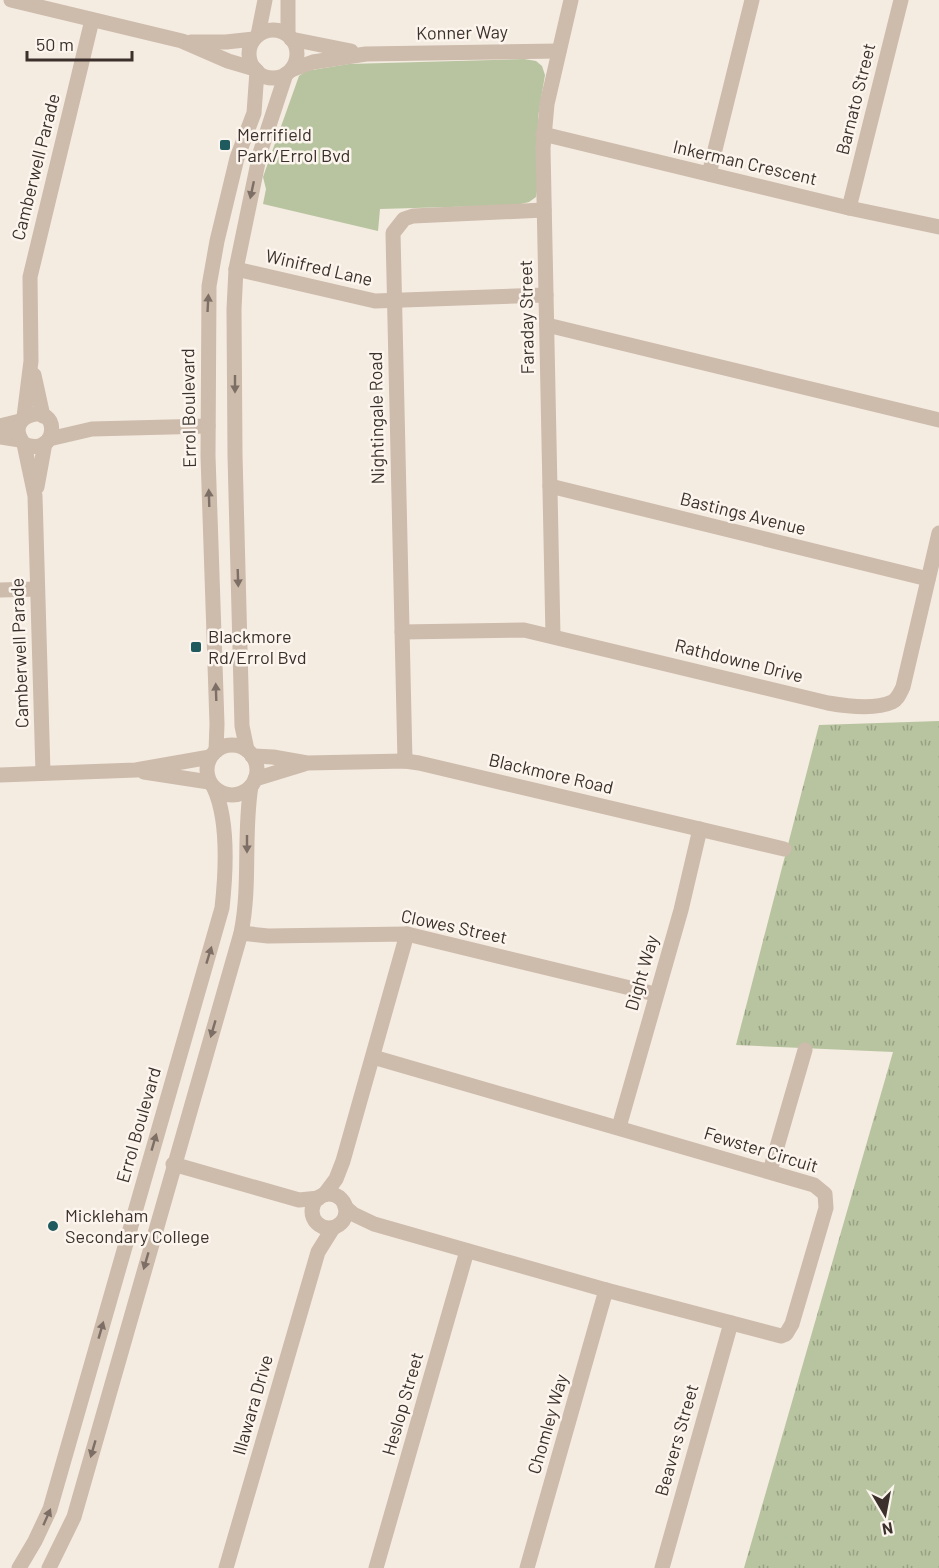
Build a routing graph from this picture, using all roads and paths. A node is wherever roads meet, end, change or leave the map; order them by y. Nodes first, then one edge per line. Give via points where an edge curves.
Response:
1 (11, 0) edge
2 (265, 0) edge
3 (288, 0) edge
4 (571, 0) edge
5 (752, 0) edge
6 (901, 0) edge
7 (92, 20) junction
8 (256, 37) junction
9 (290, 37) junction
10 (182, 41) junction
11 (559, 51) junction
12 (366, 54) junction
13 (256, 70) junction
14 (288, 72) junction
15 (543, 134) junction
16 (709, 174) junction
17 (849, 208) junction
18 (544, 210) junction
19 (939, 227) edge
20 (236, 269) junction
21 (546, 295) junction
22 (394, 301) junction
23 (547, 325) junction
24 (31, 361) junction
25 (45, 417) junction
26 (22, 419) junction
27 (939, 420) edge
28 (0, 426) edge
29 (208, 426) junction
30 (92, 429) junction
31 (0, 437) edge
32 (47, 441) junction
33 (22, 442) junction
34 (549, 486) junction
35 (35, 496) junction
36 (939, 533) edge
37 (928, 579) junction
38 (37, 589) junction
39 (0, 591) edge
40 (402, 632) junction
41 (553, 636) junction
42 (250, 753) junction
43 (213, 754) junction
44 (405, 761) junction
45 (307, 763) junction
46 (136, 770) junction
47 (43, 773) junction
48 (0, 775) edge
49 (253, 783) junction
50 (212, 785) junction
51 (700, 828) junction
52 (784, 849) dead end
53 (241, 933) junction
54 (407, 934) junction
55 (655, 994) junction
56 (805, 1050) dead end
57 (373, 1057) junction
58 (619, 1127) junction
59 (343, 1161) junction
60 (173, 1164) junction
61 (770, 1171) junction
62 (274, 1193) junction
63 (321, 1197) junction
64 (344, 1204) junction
65 (315, 1221) junction
66 (374, 1224) junction
67 (335, 1227) junction
68 (467, 1251) junction
69 (318, 1252) junction
70 (606, 1290) junction
71 (731, 1323) junction
72 (19, 1568) edge
73 (49, 1568) edge
74 (226, 1568) edge
75 (376, 1568) edge
76 (527, 1568) edge
77 (662, 1568) edge

1 - 7 street
2 - 8 street
3 - 9 street
4 - 11 street, Faraday Street
5 - 16 street
6 - 17 street, Barnato Street
7 - 10 street
7 - 24 street, Camberwell Parade via 30,277
8 - 9 street via 269,31
8 - 10 street via 226,42
8 - 13 street via 249,54
9 - 12 street, Konner Way
9 - 14 street via 297,51 295,64
10 - 13 street
11 - 12 street, Konner Way
11 - 15 street, Faraday Street
12 - 14 street, Konner Way via 313,62
13 - 14 street via 271,77
29 -> 13 street, Errol Boulevard via 208,286 237,158 254,113
14 -> 20 street via 260,153
15 - 16 street, Inkerman Crescent
15 - 18 street, Faraday Street
16 - 17 street, Inkerman Crescent
17 - 19 street, Inkerman Crescent
18 - 21 street, Faraday Street
18 - 22 street, Nightingale Road via 404,219 392,241
20 - 22 street, Winifred Lane via 363,300
20 -> 42 street via 235,455 242,726
21 - 22 street, Winifred Lane
21 - 23 street, Faraday Street
22 - 40 street, Nightingale Road
23 - 27 street
23 - 34 street, Faraday Street
24 - 25 street, Camberwell Parade
24 - 26 street, Camberwell Parade
25 - 26 street via 33,413
25 - 30 street
25 - 32 street via 51,429
26 - 28 street
26 - 33 street via 17,429
29 - 30 street
43 -> 29 street, Errol Boulevard via 217,724
30 - 32 street
31 - 33 street
32 - 33 street via 35,447
32 - 35 street, Camberwell Parade
33 - 35 street, Camberwell Parade
34 - 37 street, Bastings Avenue
34 - 41 street, Faraday Street
35 - 38 street, Camberwell Parade
36 - 37 street, Rathdowne Drive
37 - 41 street, Rathdowne Drive via 903,687 899,697 879,705 828,703
38 - 39 street
38 - 47 street, Camberwell Parade
40 - 41 street, Rathdowne Drive via 524,630
40 - 44 street, Nightingale Road
42 - 43 street via 232,746
42 - 45 street, Blackmore Road
42 - 49 street via 257,772
43 - 46 street
43 - 50 street via 207,774
44 - 45 street, Blackmore Road
44 - 51 street, Blackmore Road
45 - 49 street, Blackmore Road
46 - 47 street
46 - 50 street
47 - 48 street
49 - 50 street via 237,795 221,793
49 -> 53 street via 247,810 247,890
72 -> 50 street, Errol Boulevard via 50,1509 222,908 224,846 220,801
51 - 52 street, Blackmore Road
51 - 55 street, Dight Way via 681,910
53 - 54 street, Clowes Street
53 -> 60 street
54 - 55 street, Clowes Street
54 - 57 street
55 - 58 street, Dight Way
56 - 61 street
57 - 58 street, Fewster Circuit
57 - 59 street
58 - 61 street, Fewster Circuit
59 - 63 street via 336,1179
59 - 64 street via 340,1180
60 - 62 street
60 -> 73 street via 74,1517
61 - 71 street, Fewster Circuit via 821,1189 826,1208 790,1330 781,1336
62 - 63 street via 299,1200
62 - 65 street via 297,1204
63 - 64 street via 334,1196
63 - 65 street via 313,1207
64 - 66 street, Fewster Circuit via 353,1214
64 - 67 street via 344,1217
65 - 67 street via 321,1227
65 - 69 street, Illawara Drive
66 - 67 street, Fewster Circuit via 358,1221
66 - 68 street, Fewster Circuit
67 - 69 street, Illawara Drive
68 - 70 street, Fewster Circuit
68 - 75 street, Heslop Street
69 - 74 street, Illawara Drive
70 - 71 street, Fewster Circuit
70 - 76 street, Chomley Way
71 - 77 street, Beavers Street

